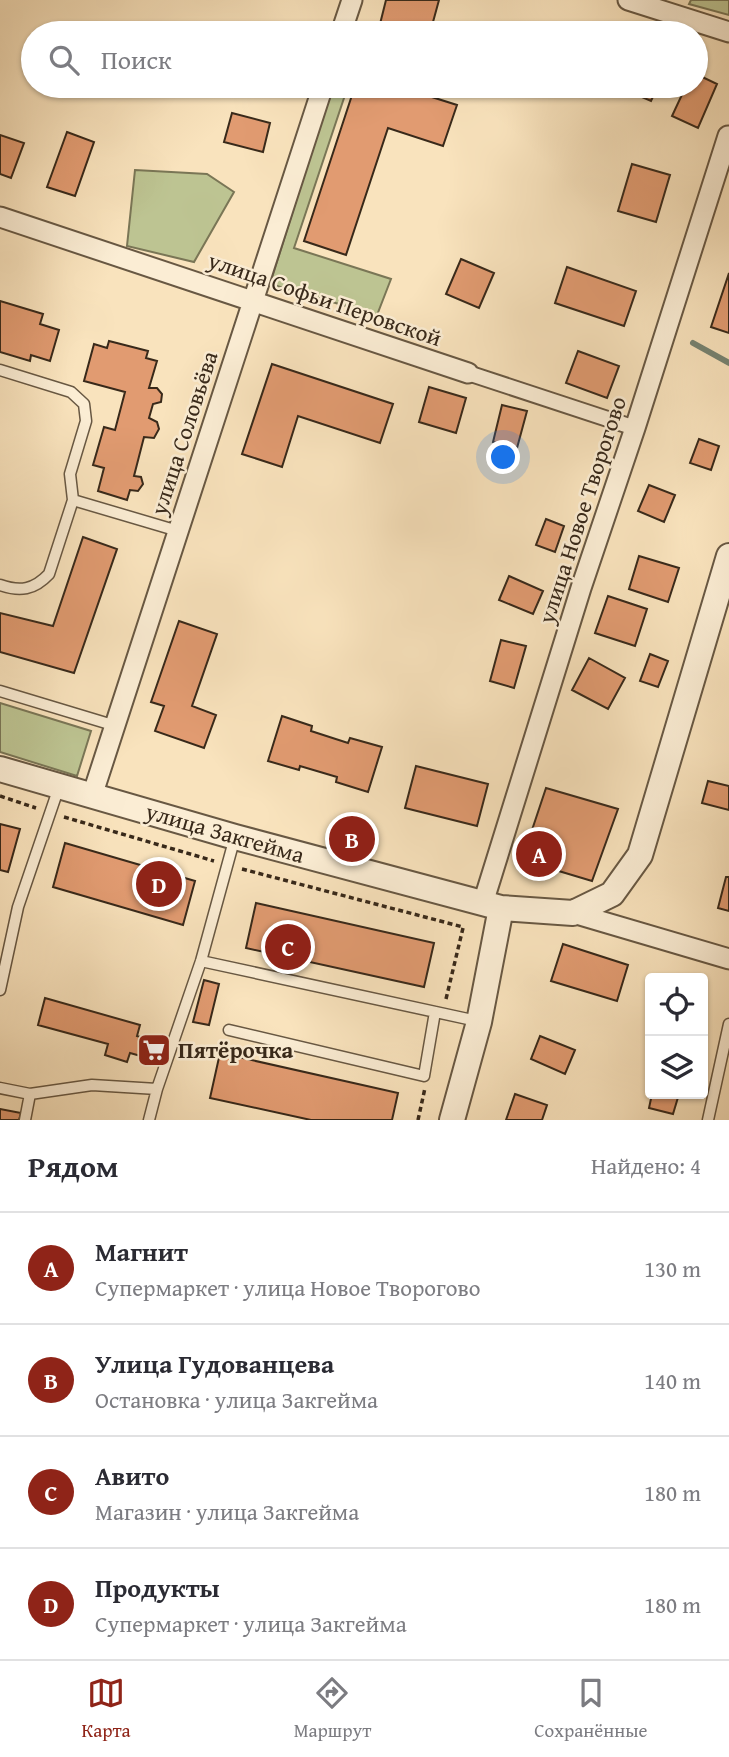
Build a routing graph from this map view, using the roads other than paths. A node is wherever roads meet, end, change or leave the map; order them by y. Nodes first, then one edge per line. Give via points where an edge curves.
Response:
1 (352, 0) edge
2 (628, 0) edge
3 (345, 21) edge
4 (694, 21) edge
5 (708, 25) edge
6 (729, 32) edge
7 (319, 98) edge
8 (729, 134) edge
9 (0, 217) edge
10 (253, 300) junction
11 (0, 370) edge
12 (468, 373) joint
13 (635, 428) junction
14 (73, 500) junction
15 (178, 531) junction
16 (729, 556) edge
17 (0, 585) edge
18 (0, 691) edge
19 (117, 726) junction
20 (0, 769) edge
21 (59, 787) junction
22 (92, 796) junction
23 (234, 837) junction
24 (492, 905) junction
25 (573, 913) junction
26 (729, 959) edge
27 (201, 961) junction
28 (0, 990) edge
29 (435, 1012) junction
30 (479, 1022) junction
31 (729, 1024) edge
32 (229, 1030) dead end
33 (0, 1088) edge
34 (157, 1089) junction
35 (30, 1094) junction
36 (25, 1120) edge
37 (149, 1120) edge
38 (452, 1120) edge
39 (708, 1120) edge

1 - 3 street
2 - 4 street
5 - 6 street
7 - 10 street, улица Соловьёва
8 - 13 street, улица Новое Творогово
9 - 10 street, улица Софьи Перовской
10 - 12 street, улица Софьи Перовской
10 - 15 street, улица Соловьёва
11 - 14 lane via 71,392 84,404 86,421 70,474
12 - 13 street, улица Софьи Перовской
13 - 24 street, улица Новое Творогово via 581,588
14 - 15 lane
14 - 17 lane via 49,574 23,590
15 - 19 street, улица Соловьёва
16 - 25 street, улица Закгейма via 640,855 612,894
18 - 19 lane
19 - 22 street, улица Соловьёва
20 - 21 street, улица Закгейма
21 - 22 street, улица Закгейма
21 - 28 lane via 18,907
22 - 23 street, улица Закгейма
23 - 24 street, улица Закгейма
23 - 27 lane
24 - 25 street, улица Закгейма
24 - 30 street
25 - 26 street
27 - 29 lane
27 - 34 lane
29 - 30 lane
29 - 32 lane via 424,1076
30 - 38 street
31 - 39 lane
33 - 35 lane
34 - 35 lane via 92,1085
34 - 37 lane
35 - 36 lane

